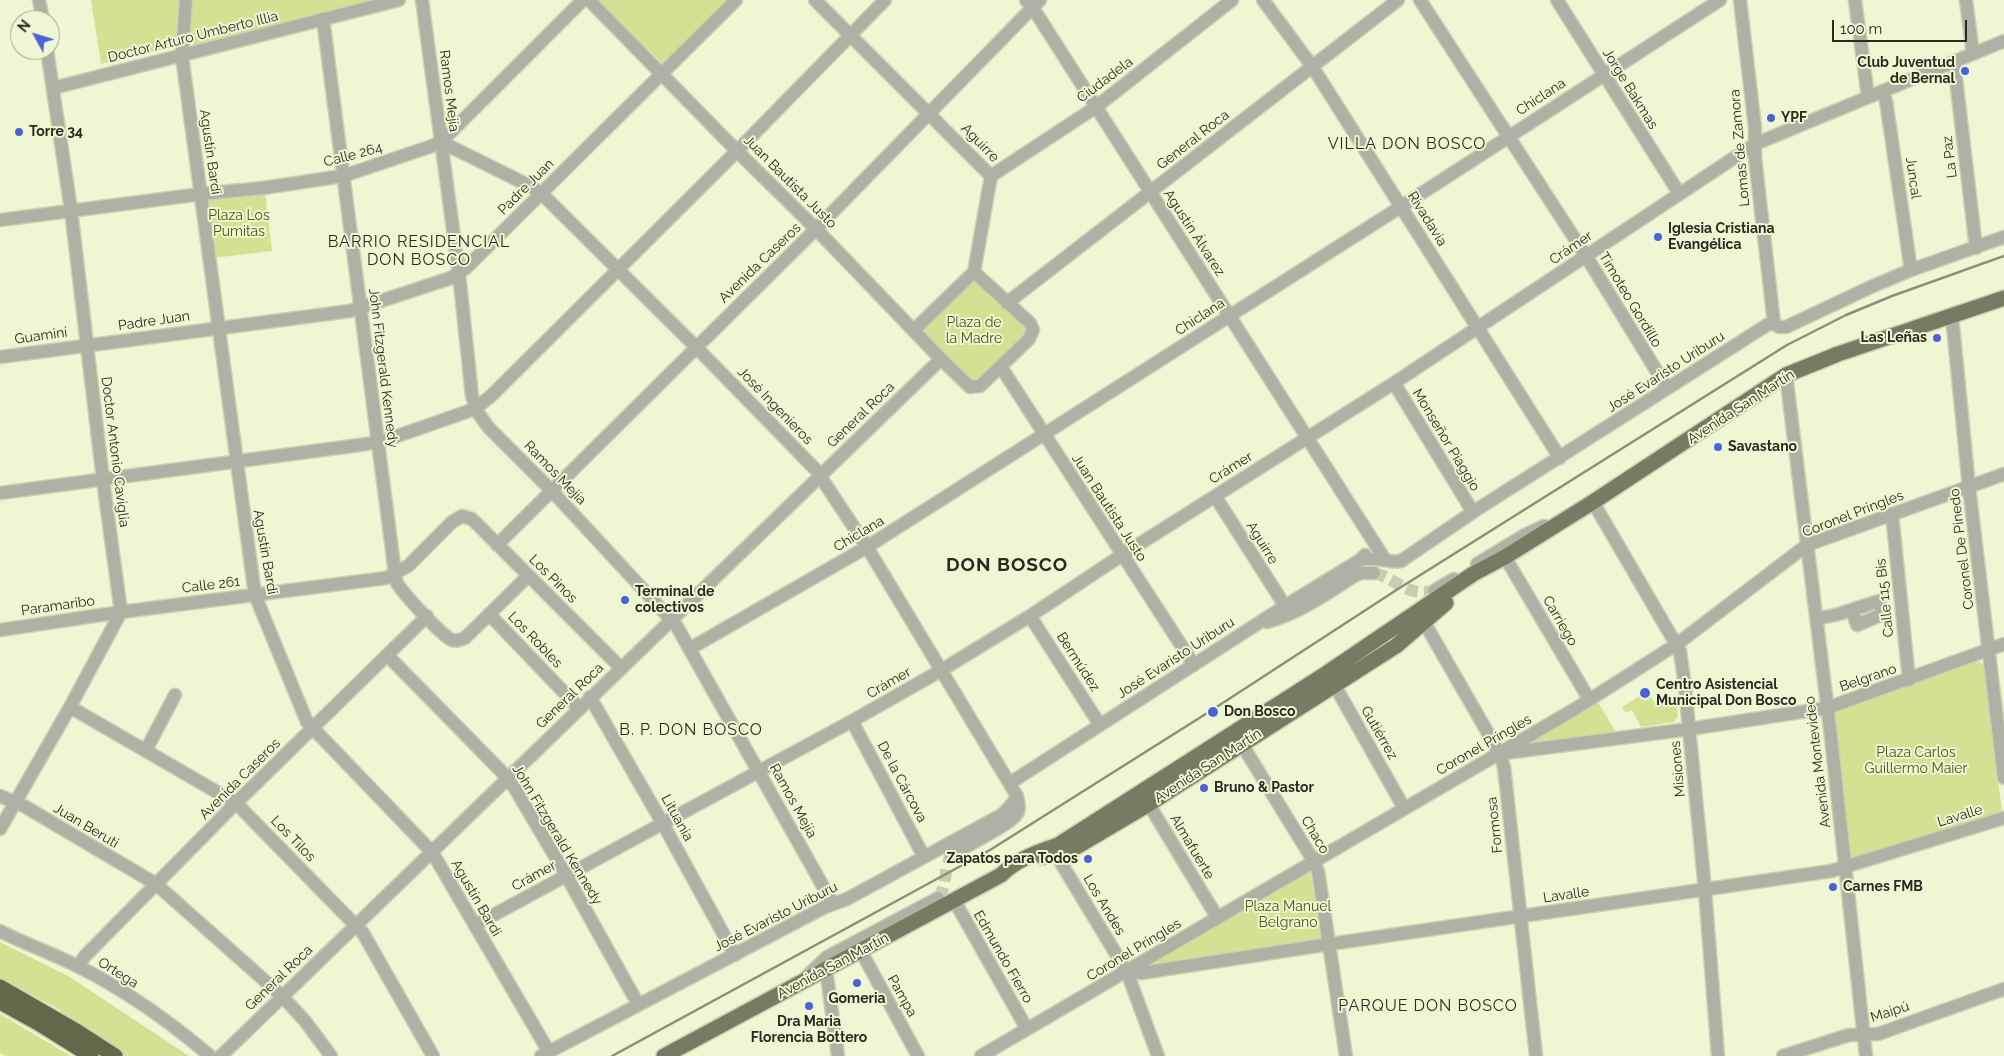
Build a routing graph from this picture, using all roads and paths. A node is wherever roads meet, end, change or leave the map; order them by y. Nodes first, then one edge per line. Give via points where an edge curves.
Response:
1 (186, 0) edge
2 (399, 0) edge
3 (422, 0) edge
4 (583, 0) edge
5 (589, 0) edge
6 (736, 0) edge
7 (815, 0) edge
8 (885, 0) edge
9 (1232, 0) edge
10 (1263, 0) edge
11 (1398, 0) edge
12 (1420, 0) edge
13 (1557, 0) edge
14 (1720, 0) edge
15 (1740, 0) edge
16 (1855, 0) edge
17 (1966, 0) edge
18 (1033, 3) edge
19 (323, 19) junction
20 (851, 35) junction
21 (2004, 41) edge
22 (1973, 54) junction
23 (182, 56) junction
24 (49, 60) edge
25 (1954, 62) junction
26 (1312, 66) junction
27 (662, 74) junction
28 (1604, 74) junction
29 (53, 88) junction
30 (1882, 91) junction
31 (1868, 97) junction
32 (1096, 106) junction
33 (930, 113) junction
34 (1508, 136) junction
35 (441, 142) junction
36 (1755, 144) junction
37 (737, 151) junction
38 (343, 176) junction
39 (991, 176) junction
40 (1150, 192) junction
41 (541, 193) junction
42 (1679, 193) junction
43 (201, 194) junction
44 (1402, 206) junction
45 (71, 210) junction
46 (0, 220) edge
47 (816, 229) junction
48 (2004, 238) edge
49 (1976, 248) junction
50 (1586, 256) junction
51 (618, 270) junction
52 (1911, 270) junction
53 (974, 272) junction
54 (459, 274) junction
55 (2004, 298) edge
56 (1007, 303) junction
57 (360, 309) junction
58 (1230, 315) junction
59 (1952, 316) junction
60 (1774, 323) junction
61 (219, 327) junction
62 (1479, 328) junction
63 (914, 330) junction
64 (86, 345) junction
65 (696, 347) junction
66 (0, 357) edge
67 (941, 359) junction
68 (1001, 367) junction
69 (1786, 375) junction
70 (1394, 383) junction
71 (1667, 388) junction
72 (476, 408) junction
73 (1044, 436) junction
74 (1308, 437) junction
75 (377, 442) junction
76 (1560, 458) junction
77 (236, 463) junction
78 (2004, 474) edge
79 (821, 476) junction
80 (102, 480) junction
81 (1969, 487) junction
82 (552, 491) junction
83 (0, 493) edge
84 (1215, 496) junction
85 (1593, 502) junction
86 (1473, 512) junction
87 (1576, 512) junction
88 (1892, 514) junction
89 (1372, 542) junction
90 (498, 545) junction
91 (1807, 545) junction
92 (867, 547) junction
93 (1122, 555) junction
94 (1384, 558) junction
95 (1502, 559) junction
96 (1360, 560) junction
97 (1374, 573) tunnel mouth
98 (394, 575) junction
99 (528, 576) junction
100 (1434, 591) tunnel mouth
101 (255, 595) junction
102 (1285, 606) junction
103 (1852, 610) dead end
104 (121, 612) junction
105 (489, 614) junction
106 (427, 616) junction
107 (1030, 616) junction
108 (1421, 616) junction
109 (672, 618) junction
110 (1816, 619) junction
111 (1254, 626) junction
112 (0, 630) edge
113 (1677, 644) junction
114 (2004, 644) edge
115 (690, 648) junction
116 (1989, 650) junction
117 (388, 655) junction
118 (1194, 665) junction
119 (621, 668) junction
120 (940, 670) junction
121 (1331, 679) junction
122 (1909, 680) junction
123 (175, 695) dead end
124 (590, 698) junction
125 (1589, 700) junction
126 (70, 707) junction
127 (579, 708) junction
128 (1827, 708) junction
129 (852, 721) junction
130 (1100, 725) junction
131 (312, 728) junction
132 (1689, 729) junction
133 (1238, 738) junction
134 (146, 750) junction
135 (1500, 754) junction
136 (760, 772) junction
137 (507, 778) junction
138 (2004, 778) edge
139 (1010, 783) junction
140 (0, 796) edge
141 (1017, 796) junction
142 (1145, 797) junction
143 (16, 802) junction
144 (236, 802) junction
145 (1404, 808) junction
146 (1112, 810) junction
147 (2004, 818) edge
148 (663, 824) junction
149 (0, 829) edge
150 (1071, 850) junction
151 (432, 852) junction
152 (1055, 853) junction
153 (950, 856) tunnel mouth
154 (924, 857) junction
155 (1313, 860) junction
156 (1845, 868) junction
157 (1000, 875) junction
158 (566, 876) junction
159 (156, 884) junction
160 (1705, 890) junction
161 (938, 898) tunnel mouth
162 (954, 900) junction
163 (833, 904) junction
164 (1521, 916) junction
165 (1217, 918) junction
166 (356, 924) junction
167 (475, 925) junction
168 (0, 931) edge
169 (1330, 944) junction
170 (861, 951) junction
171 (735, 954) junction
172 (78, 966) junction
173 (826, 969) junction
174 (1127, 972) junction
175 (799, 983) junction
176 (0, 986) edge
177 (2004, 989) edge
178 (282, 996) junction
179 (0, 1002) edge
180 (638, 1004) junction
181 (1027, 1029) junction
182 (1863, 1035) junction
183 (545, 1054) edge
184 (91, 1056) edge
185 (115, 1056) edge
186 (210, 1056) edge
187 (220, 1056) edge
188 (331, 1056) edge
189 (433, 1056) edge
190 (664, 1056) edge
191 (838, 1056) edge
192 (918, 1056) edge
193 (982, 1056) edge
194 (1158, 1056) edge
195 (1346, 1056) edge
196 (1536, 1056) edge
197 (1718, 1056) edge
198 (1783, 1056) edge
199 (1866, 1056) edge

1 - 23 street, Agustín Bardi
2 - 19 street, Doctor Arturo Umberto Illia
3 - 35 street, Ramos Mejía
4 - 35 street, Calle 264
5 - 27 street, Juan Bautista Justo
6 - 27 street, Padre Juan
7 - 20 street, Aguirre
8 - 20 street
9 - 32 street, Ciudadela
10 - 26 street, Rivadavia
11 - 26 street, General Roca
12 - 34 street, Timoteo Gordillo
13 - 28 street, Jorge Bakmas
14 - 28 street, Chiclana
15 - 36 street, Lomas de Zamora
16 - 31 street
17 - 22 street
18 - 32 street, Agustín Álvarez
18 - 33 street, Avenida Caseros
19 - 23 street, Doctor Arturo Umberto Illia
19 - 38 street, John Fitzgerald Kennedy
20 - 33 street, Aguirre
20 - 37 street
21 - 22 street, Crámer
22 - 25 street, Crámer
23 - 29 street, Doctor Arturo Umberto Illia
23 - 43 street, Agustín Bardi
24 - 29 street, Doctor Antonio Caviglia
25 - 30 street, Crámer
25 - 49 street, La Paz
26 - 40 street, General Roca
26 - 44 street, Rivadavia
27 - 37 street, Juan Bautista Justo
27 - 41 street, Padre Juan
28 - 34 street, Chiclana
28 - 42 street, Jorge Bakmas
29 - 45 street, Doctor Antonio Caviglia
30 - 31 street, Crámer
30 - 52 street, Juncal
31 - 36 street, Crámer
32 - 39 street, Ciudadela
32 - 40 street, Agustín Álvarez
33 - 39 street, Aguirre
33 - 47 street, Avenida Caseros
34 - 44 street, Chiclana
34 - 50 street, Timoteo Gordillo
35 - 38 street, Calle 264
35 - 41 street, José Ingenieros
35 - 54 street, Ramos Mejía
36 - 42 street, Crámer
36 - 60 street, Lomas de Zamora
37 - 47 street, Juan Bautista Justo
37 - 51 street
38 - 43 street, Calle 264
38 - 57 street, John Fitzgerald Kennedy
39 - 53 street, Aguirre
40 - 56 street, General Roca
40 - 58 street, Agustín Álvarez
41 - 51 street, José Ingenieros
41 - 54 street, Padre Juan
42 - 50 street, Crámer
43 - 45 street, Calle 264
43 - 61 street, Agustín Bardi
44 - 58 street, Chiclana
44 - 62 street, Rivadavia
45 - 46 street, Calle 264
45 - 64 street, Doctor Antonio Caviglia
47 - 63 street, Juan Bautista Justo
47 - 65 street, Avenida Caseros
48 - 49 street, José Evaristo Uriburu
49 - 52 street, José Evaristo Uriburu
50 - 62 street, Crámer
50 - 71 street, Timoteo Gordillo
51 - 65 street, José Ingenieros
51 - 72 street
52 - 60 street, José Evaristo Uriburu via 1786,327
53 - 56 street
53 - 63 street
54 - 57 street, Padre Juan
54 - 72 street, Ramos Mejía
55 - 59 main road, Avenida San Martín
56 - 68 street via 1030,323 1032,334
57 - 61 street, Padre Juan
57 - 75 street, John Fitzgerald Kennedy
58 - 73 street, Chiclana
58 - 74 street, Agustín Álvarez
59 - 69 main road, Avenida San Martín
59 - 81 street, Coronel De Pinedo
60 - 71 street, José Evaristo Uriburu
61 - 64 street, Padre Juan
61 - 77 street, Agustín Bardi
62 - 70 street, Crámer
62 - 76 street, Rivadavia
63 - 67 street, Juan Bautista Justo
64 - 66 street, Guaminí
64 - 80 street, Doctor Antonio Caviglia
65 - 79 street, José Ingenieros
65 - 82 street, Avenida Caseros
67 - 68 street, Juan Bautista Justo via 970,386 980,386
67 - 79 street, General Roca
68 - 73 street, Juan Bautista Justo
69 - 85 main road, Avenida San Martín
69 - 91 street, Avenida Montevideo
70 - 74 street, Crámer
70 - 86 street, Monseñor Piaggio
71 - 76 street, José Evaristo Uriburu
72 - 75 street
72 - 82 street, Ramos Mejía via 489,428
73 - 92 street, Chiclana
73 - 93 street, Juan Bautista Justo
74 - 84 street, Crámer
74 - 89 street, Agustín Álvarez
75 - 77 street
75 - 98 street, John Fitzgerald Kennedy
76 - 86 street, José Evaristo Uriburu
77 - 80 street
77 - 101 street, Agustín Bardi
78 - 81 street, Coronel Pringles
79 - 92 street, José Ingenieros
79 - 109 street, General Roca
80 - 83 street
80 - 104 street, Doctor Antonio Caviglia
81 - 88 street, Coronel Pringles
81 - 116 street, Coronel De Pinedo
82 - 90 street, Avenida Caseros
82 - 109 street, Ramos Mejía
84 - 93 street, Crámer
84 - 102 street, Aguirre
85 - 87 main road, Avenida San Martín
85 - 113 street, Misiones
86 - 94 street, José Evaristo Uriburu via 1401,560
87 - 95 main road, Avenida San Martín
87 - 100 street via 1525,535
88 - 91 street, Coronel Pringles
88 - 122 street, Calle 115 Bis
89 - 94 street, Agustín Álvarez
89 - 96 street, José Evaristo Uriburu
90 - 98 street, Los Pinos via 472,519 462,516
90 - 99 street, Los Pinos
91 - 110 street, Avenida Montevideo
91 - 113 street, Coronel Pringles
92 - 115 street, Chiclana
92 - 120 street, José Ingenieros
93 - 107 street, Crámer
93 - 118 street, Juan Bautista Justo
94 - 96 street, José Evaristo Uriburu
95 - 108 main road, Avenida San Martín
95 - 125 street, Carriego
96 - 102 street, José Evaristo Uriburu
97 - 111 street via 1356,575 1288,616
98 - 101 street, Calle 261
98 - 106 street, John Fitzgerald Kennedy via 403,591
99 - 105 street
99 - 119 street, Los Pinos
101 - 104 street, Calle 261
101 - 131 street, Agustín Bardi via 304,716
102 - 111 street, José Evaristo Uriburu
103 - 110 street
104 - 112 street, Paramaribo
104 - 126 street
105 - 106 street, John Fitzgerald Kennedy via 465,638 457,640 451,639
105 - 127 street, Los Robles
106 - 117 street, Avenida Caseros
107 - 120 street, Crámer
107 - 130 street, Bermúdez
108 - 121 main road, Avenida San Martín via 1396,646
108 - 135 street, Formosa
109 - 115 street, Ramos Mejía
109 - 119 street, General Roca
110 - 128 street, Avenida Montevideo
111 - 118 street, José Evaristo Uriburu
113 - 125 street, Coronel Pringles
113 - 132 street, Misiones
114 - 116 street, Belgrano
115 - 136 street, Ramos Mejía
116 - 122 street, Belgrano
116 - 138 street, Coronel De Pinedo
117 - 131 street, Avenida Caseros
117 - 137 street, John Fitzgerald Kennedy
118 - 130 street, José Evaristo Uriburu
119 - 124 street, General Roca
120 - 129 street, Crámer
120 - 139 street, José Ingenieros
121 - 133 main road, Avenida San Martín
121 - 145 street, Gutiérrez
122 - 128 street, Belgrano
123 - 134 street
124 - 127 street, General Roca
124 - 148 street, Lituania
125 - 135 street, Coronel Pringles
126 - 134 street, Los Tilos
126 - 143 street
127 - 137 street, General Roca
128 - 132 street, Belgrano
128 - 156 street, Avenida Montevideo
129 - 136 street, Crámer
129 - 154 street, De la Cárcova
130 - 139 street, José Evaristo Uriburu
131 - 144 street, Avenida Caseros
131 - 151 street, Agustín Bardi
132 - 135 street, Belgrano
132 - 160 street, Misiones
133 - 142 main road, Avenida San Martín
133 - 155 street, Chaco
134 - 144 street, Los Tilos
135 - 145 street, Coronel Pringles
135 - 164 street, Formosa
136 - 148 street, Crámer
136 - 163 street, Ramos Mejía
137 - 151 street, General Roca
137 - 158 street, John Fitzgerald Kennedy
139 - 141 street, José Ingenieros
140 - 143 street, Juan Beruti
141 - 153 street via 1020,807 1013,819
141 - 154 street, José Evaristo Uriburu via 1002,814
142 - 146 main road, Avenida San Martín
142 - 150 main road, Avenida San Martín
142 - 165 street, Almafuerte
143 - 149 street
143 - 159 street, Juan Beruti
144 - 159 street, Avenida Caseros
144 - 166 street, Los Tilos
145 - 155 street, Coronel Pringles
146 - 150 main road via 1114,816 1076,839
146 - 157 main road, Avenida San Martín via 1058,845 1031,855
147 - 156 street, Lavalle
148 - 158 street, Crámer
148 - 171 street, Lituania
150 - 152 main road, Avenida San Martín
151 - 166 street, General Roca
151 - 167 street, Agustín Bardi
152 - 157 main road, Avenida San Martín via 1015,873
152 - 174 street, Los Andes
154 - 163 street, José Evaristo Uriburu
155 - 165 street, Coronel Pringles
155 - 169 street, Chaco via 1318,871
156 - 160 street, Lavalle
156 - 182 street, Avenida Montevideo
157 - 162 main road, Avenida San Martín
158 - 167 street, Crámer
158 - 180 street, John Fitzgerald Kennedy
159 - 172 street, Avenida Caseros
159 - 178 street, Juan Beruti
160 - 164 street, Lavalle
160 - 197 street, Misiones
161 - 175 street via 827,957
162 - 170 main road, Avenida San Martín
162 - 181 street, Edmundo Fierro
163 - 171 street, José Evaristo Uriburu
164 - 169 street, Lavalle
164 - 196 street, Formosa
165 - 174 street, Coronel Pringles
166 - 178 street, General Roca
166 - 189 street, Los Tilos
167 - 183 street, Agustín Bardi
168 - 172 street, Ortega
169 - 174 street, Lavalle via 1142,973
169 - 195 street, Chaco
170 - 173 main road, Avenida San Martín
170 - 192 street, Pampa
171 - 180 street, José Evaristo Uriburu
172 - 186 street, Ortega via 152,1012
173 - 175 main road, Avenida San Martín
173 - 191 street
174 - 181 street, Coronel Pringles
174 - 194 street, Los Andes
175 - 190 main road, Avenida San Martín
176 - 185 highway
177 - 182 street, Maipú via 1878,1034
178 - 187 street, General Roca
178 - 188 street, Juan Beruti
179 - 184 highway
180 - 183 street, José Evaristo Uriburu
181 - 193 street, Coronel Pringles
182 - 198 street, Maipú via 1850,1035
182 - 199 street, Avenida Montevideo

